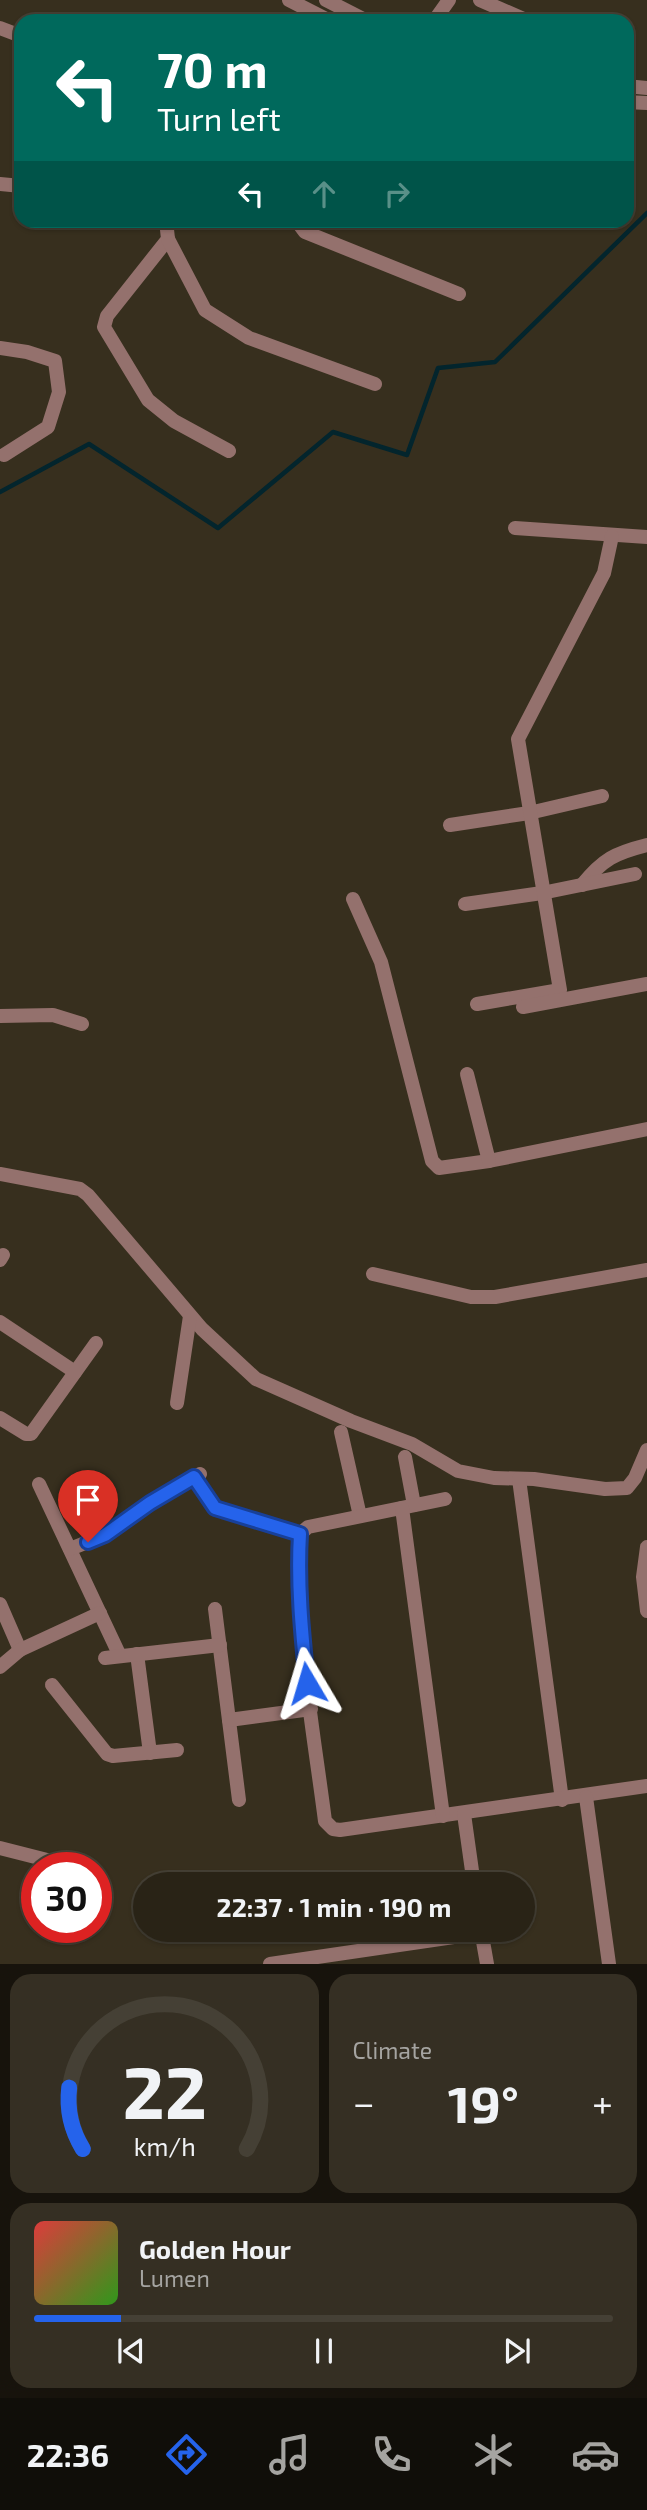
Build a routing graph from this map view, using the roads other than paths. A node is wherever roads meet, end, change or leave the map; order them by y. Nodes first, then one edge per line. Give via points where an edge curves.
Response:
1 (289, 0) edge
2 (326, 0) edge
3 (480, 0) edge
4 (306, 14) edge
5 (353, 14) edge
6 (512, 14) edge
7 (167, 228) edge
8 (302, 228) edge
9 (168, 239) junction
10 (459, 294) dead end
11 (0, 348) edge
12 (375, 384) dead end
13 (229, 450) dead end
14 (4, 455) dead end
15 (515, 528) dead end
16 (612, 536) junction
17 (647, 537) edge
18 (602, 796) dead end
19 (529, 813) junction
20 (450, 825) dead end
21 (647, 845) edge
22 (635, 874) dead end
23 (582, 885) junction
24 (542, 893) junction
25 (352, 899) dead end
26 (465, 904) dead end
27 (647, 984) edge
28 (560, 990) junction
29 (580, 997) junction
30 (477, 1004) dead end
31 (523, 1007) dead end
32 (0, 1016) edge
33 (82, 1024) dead end
34 (467, 1074) dead end
35 (647, 1129) edge
36 (489, 1161) junction
37 (0, 1174) edge
38 (647, 1270) edge
39 (373, 1274) dead end
40 (190, 1316) junction
41 (0, 1322) edge
42 (96, 1343) dead end
43 (75, 1372) junction
44 (177, 1403) dead end
45 (0, 1418) edge
46 (341, 1432) dead end
47 (647, 1450) edge
48 (404, 1457) dead end
49 (519, 1479) junction
50 (39, 1484) dead end
51 (445, 1499) dead end
52 (408, 1507) junction
53 (360, 1516) junction
54 (300, 1534) junction
55 (647, 1547) edge
56 (70, 1549) junction
57 (0, 1604) edge
58 (215, 1609) dead end
59 (647, 1611) edge
60 (100, 1613) junction
61 (220, 1645) junction
62 (20, 1650) junction
63 (137, 1654) junction
64 (0, 1667) edge
65 (52, 1685) dead end
66 (311, 1709) junction
67 (229, 1720) junction
68 (177, 1750) dead end
69 (150, 1754) junction
70 (647, 1787) edge
71 (586, 1797) junction
72 (239, 1800) dead end
73 (562, 1800) junction
74 (464, 1814) junction
75 (443, 1816) junction
76 (0, 1848) edge
77 (21, 1853) edge
78 (472, 1872) edge
79 (415, 1942) edge
80 (483, 1942) edge
81 (270, 1964) edge
82 (487, 1964) edge
83 (609, 1964) edge

1 - 4 street
2 - 5 street
3 - 6 street
7 - 9 street
8 - 10 street
9 - 12 street via 205,310 249,338
9 - 13 street via 107,316 104,327 148,400 174,421
11 - 14 street via 55,361 59,392 48,427
15 - 16 street
16 - 17 street
16 - 19 street via 604,573 518,739
18 - 19 street
19 - 20 street
19 - 24 street
21 - 23 street via 619,852 599,864
22 - 23 street
23 - 24 street
24 - 26 street
24 - 28 street
25 - 36 street via 380,962 432,1161 439,1168 450,1168
27 - 29 street
28 - 29 street
28 - 30 street
29 - 31 street
32 - 33 street via 36,1013
34 - 36 street
35 - 36 street
37 - 40 street via 79,1189 88,1195
38 - 39 street via 483,1297
40 - 44 street
40 - 49 street via 236,1363 283,1393 412,1444 448,1467
41 - 43 street
42 - 43 street
43 - 45 street via 31,1434
46 - 53 street
47 - 49 street via 627,1488
48 - 52 street
49 - 73 street
50 - 56 street
51 - 52 street
52 - 53 street
52 - 75 street
53 - 54 street via 308,1527
54 - 56 street via 215,1508 197,1476 105,1535
54 - 66 street via 301,1631
55 - 59 street via 643,1577
56 - 60 street
57 - 62 street
58 - 61 street
60 - 62 street
60 - 63 street via 113,1657
61 - 63 street
61 - 67 street
62 - 64 street
63 - 69 street
65 - 69 street via 107,1754
66 - 67 street
66 - 75 street via 325,1821 333,1829
67 - 72 street
68 - 69 street
70 - 71 street
71 - 73 street
71 - 83 street
73 - 74 street
74 - 75 street
74 - 78 street
76 - 77 street
79 - 81 street
80 - 82 street

